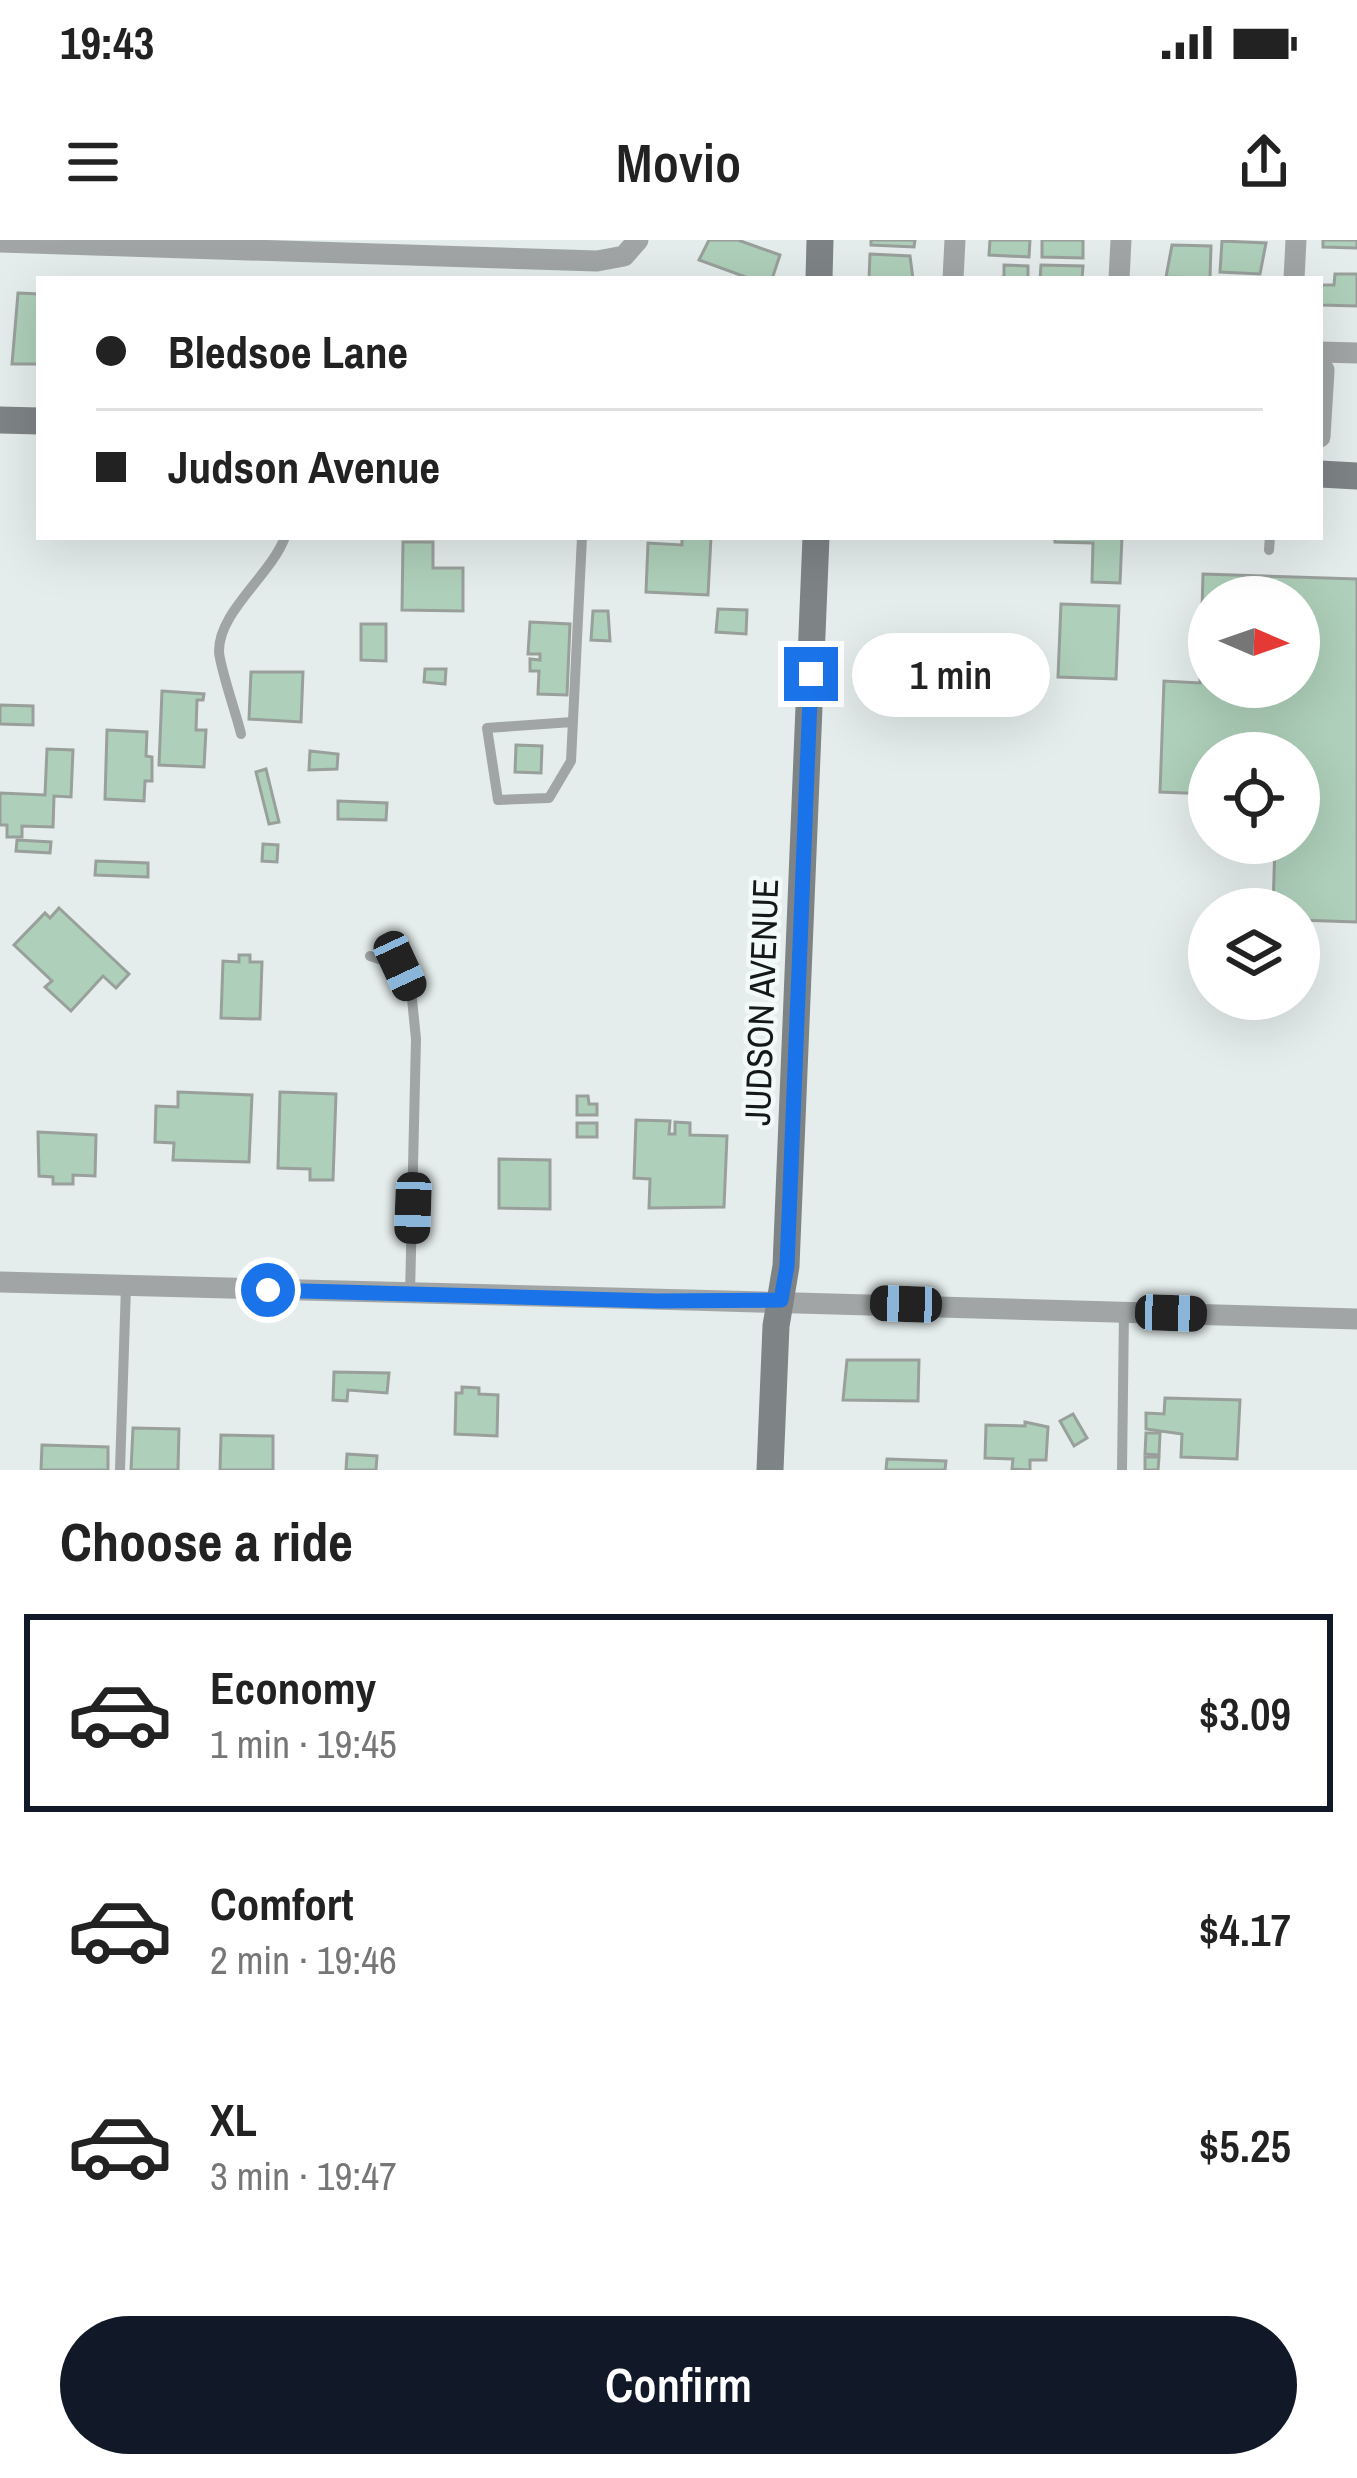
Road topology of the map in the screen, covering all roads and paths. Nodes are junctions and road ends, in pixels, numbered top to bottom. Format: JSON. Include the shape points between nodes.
{"nodes":[{"id":1,"x":638,"y":240,"type":"edge"},
{"id":2,"x":820,"y":240,"type":"edge"},
{"id":3,"x":955,"y":240,"type":"edge"},
{"id":4,"x":1121,"y":240,"type":"edge"},
{"id":5,"x":1296,"y":240,"type":"edge"},
{"id":6,"x":0,"y":242,"type":"edge"},
{"id":7,"x":819,"y":276,"type":"edge"},
{"id":8,"x":953,"y":276,"type":"edge"},
{"id":9,"x":1119,"y":276,"type":"edge"},
{"id":10,"x":1294,"y":276,"type":"edge"},
{"id":11,"x":1323,"y":352,"type":"edge"},
{"id":12,"x":1357,"y":353,"type":"edge"},
{"id":13,"x":0,"y":420,"type":"edge"},
{"id":14,"x":36,"y":421,"type":"edge"},
{"id":15,"x":1323,"y":474,"type":"edge"},
{"id":16,"x":1357,"y":476,"type":"edge"},
{"id":17,"x":284,"y":540,"type":"edge"},
{"id":18,"x":582,"y":540,"type":"edge"},
{"id":19,"x":816,"y":540,"type":"edge"},
{"id":20,"x":572,"y":722,"type":"junction"},
{"id":21,"x":241,"y":734,"type":"dead end"},
{"id":22,"x":370,"y":956,"type":"dead end"},
{"id":23,"x":0,"y":1282,"type":"edge"},
{"id":24,"x":126,"y":1286,"type":"junction"},
{"id":25,"x":410,"y":1294,"type":"junction"},
{"id":26,"x":781,"y":1300,"type":"junction"},
{"id":27,"x":1124,"y":1311,"type":"junction"},
{"id":28,"x":1357,"y":1319,"type":"edge"},
{"id":29,"x":120,"y":1470,"type":"edge"},
{"id":30,"x":770,"y":1470,"type":"edge"},
{"id":31,"x":1122,"y":1470,"type":"edge"}],
"edges":[{"from":1,"to":6,"type":"street","via":[[624,256],[597,262]]},
{"from":2,"to":7,"type":"street"},
{"from":3,"to":8,"type":"street"},
{"from":4,"to":9,"type":"street"},
{"from":5,"to":10,"type":"street"},
{"from":11,"to":12,"type":"street"},
{"from":13,"to":14,"type":"street"},
{"from":15,"to":16,"type":"street"},
{"from":17,"to":21,"type":"lane","via":[[223,631],[218,653]]},
{"from":18,"to":20,"type":"lane"},
{"from":19,"to":26,"type":"street","name":"JUDSON AVENUE"},
{"from":20,"to":20,"type":"lane","via":[[571,761],[549,797],[498,800],[488,728]]},
{"from":22,"to":25,"type":"lane","via":[[400,966],[411,989]]},
{"from":23,"to":24,"type":"street"},
{"from":24,"to":25,"type":"street"},
{"from":24,"to":29,"type":"lane"},
{"from":25,"to":26,"type":"street"},
{"from":26,"to":27,"type":"street"},
{"from":26,"to":30,"type":"street","name":"JUDSON AVENUE"},
{"from":27,"to":28,"type":"street"},
{"from":27,"to":31,"type":"lane"}]}
